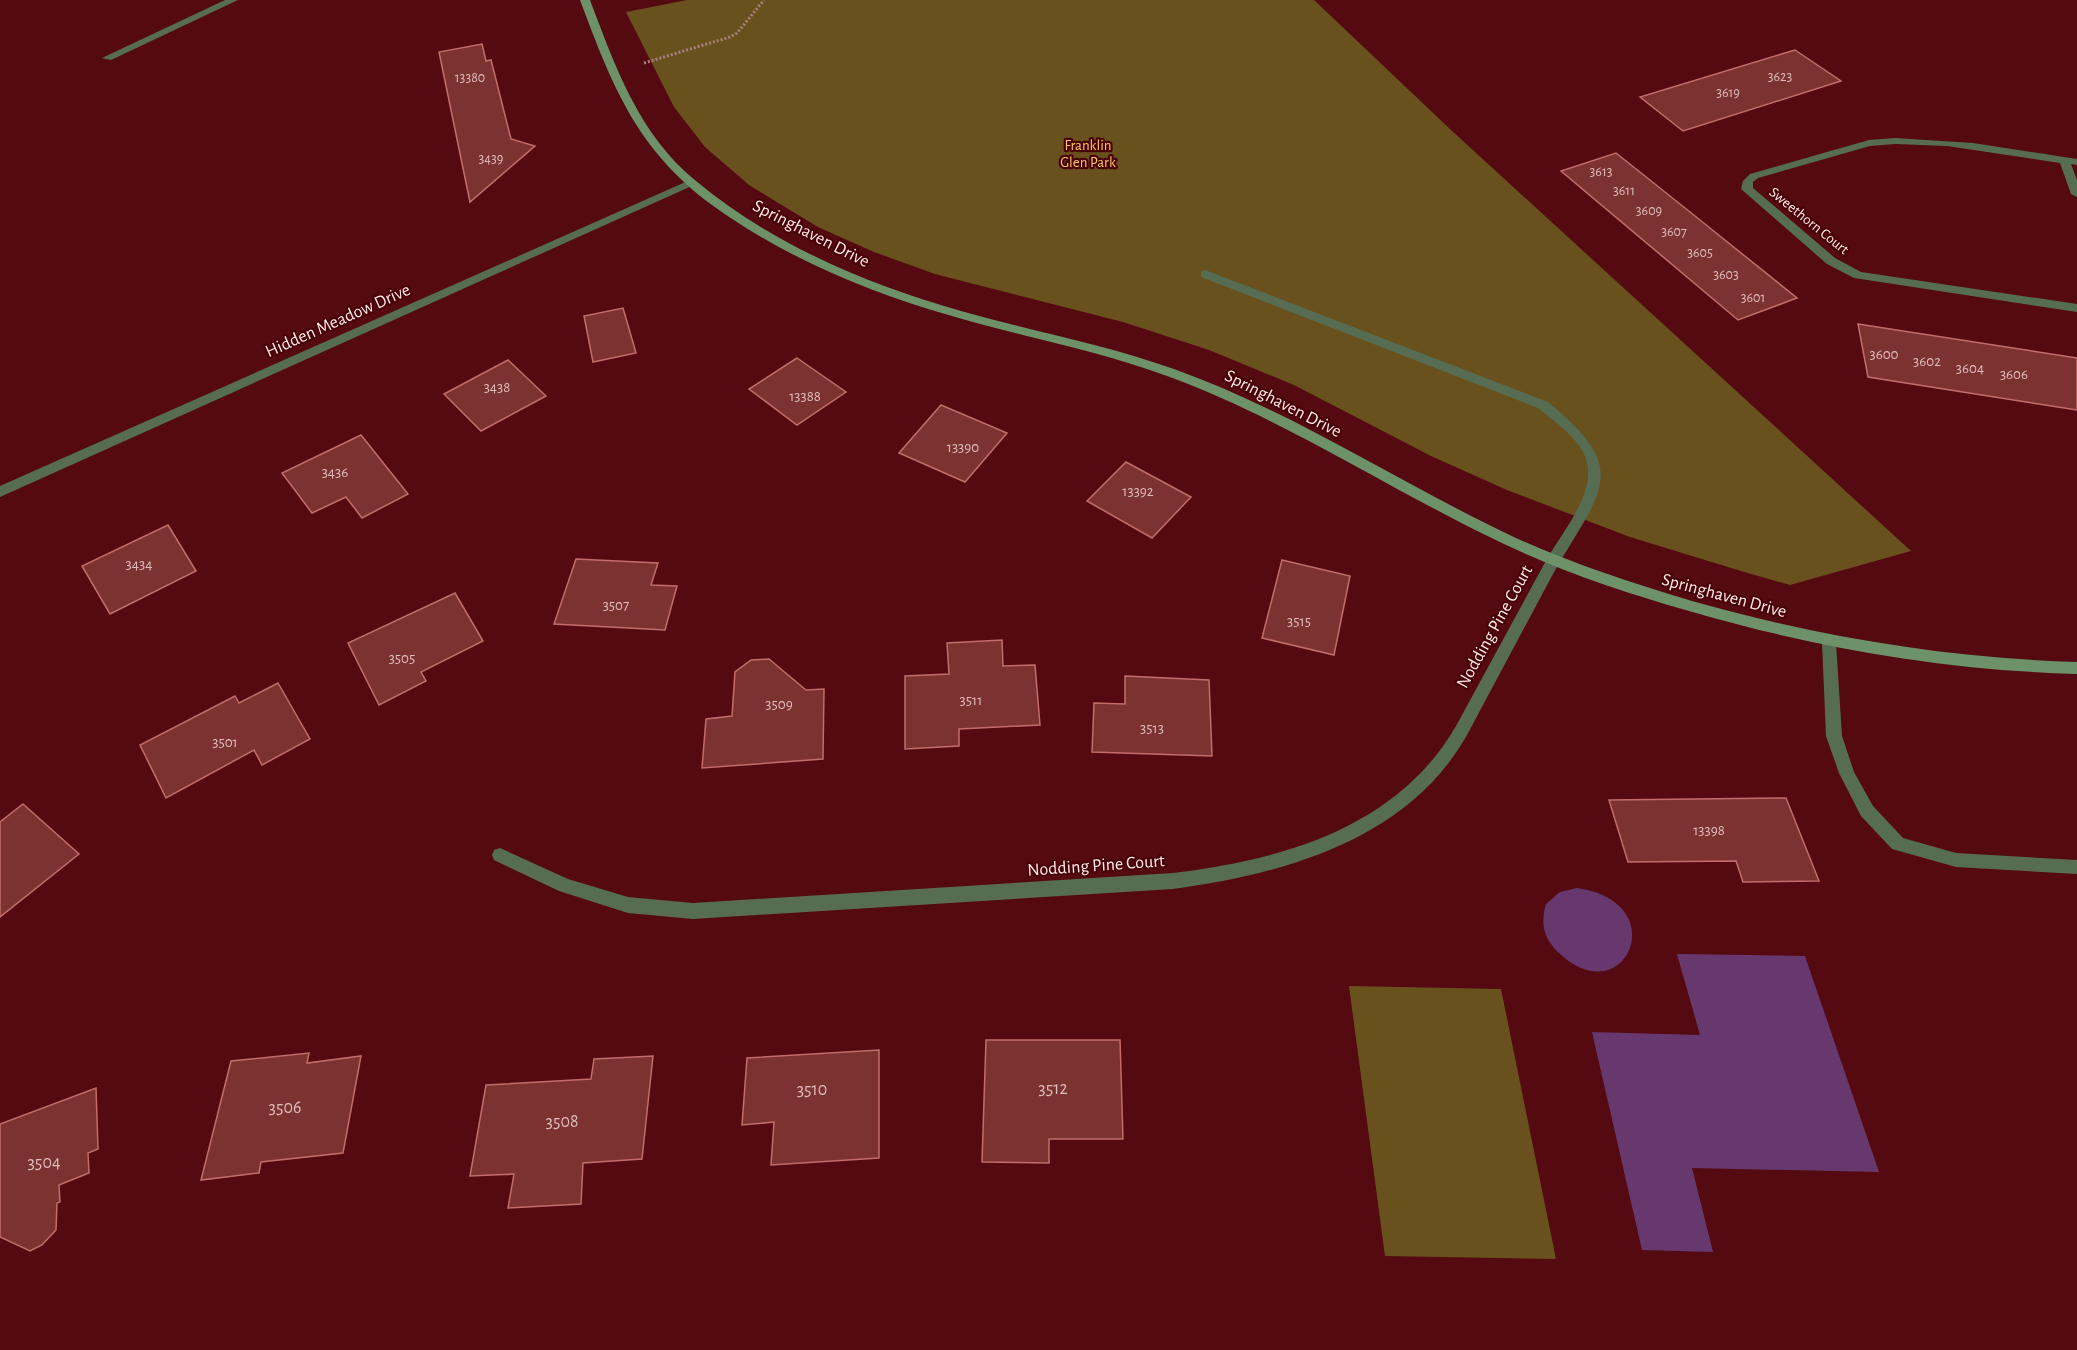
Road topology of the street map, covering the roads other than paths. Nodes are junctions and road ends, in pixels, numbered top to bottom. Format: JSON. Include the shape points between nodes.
{"nodes":[{"id":1,"x":233,"y":0,"type":"edge"},
{"id":2,"x":585,"y":0,"type":"edge"},
{"id":3,"x":107,"y":58,"type":"dead end"},
{"id":4,"x":2064,"y":160,"type":"junction"},
{"id":5,"x":2077,"y":162,"type":"edge"},
{"id":6,"x":690,"y":183,"type":"junction"},
{"id":7,"x":2077,"y":194,"type":"edge"},
{"id":8,"x":1205,"y":274,"type":"dead end"},
{"id":9,"x":2077,"y":308,"type":"edge"},
{"id":10,"x":0,"y":492,"type":"edge"},
{"id":11,"x":1553,"y":561,"type":"junction"},
{"id":12,"x":1829,"y":643,"type":"junction"},
{"id":13,"x":2077,"y":668,"type":"edge"},
{"id":14,"x":500,"y":855,"type":"dead end"},
{"id":15,"x":2077,"y":867,"type":"edge"}],
"edges":[{"from":1,"to":3,"type":"street"},
{"from":2,"to":6,"type":"street","name":"Springhaven Drive","via":[[612,71],[643,132]]},
{"from":4,"to":5,"type":"street","name":"Sweethorn Court"},
{"from":4,"to":7,"type":"street"},
{"from":4,"to":9,"type":"street","name":"Sweethorn Court","via":[[1946,144],[1886,141],[1754,176],[1747,189],[1831,261],[1858,275]]},
{"from":6,"to":10,"type":"street","name":"Hidden Meadow Drive"},
{"from":6,"to":11,"type":"street","name":"Springhaven Drive","via":[[777,241],[832,268],[925,304],[1108,351],[1234,397]]},
{"from":8,"to":11,"type":"street","name":"Nodding Pine Court","via":[[1543,405],[1565,421],[1594,458],[1597,475],[1591,496]]},
{"from":11,"to":12,"type":"street","name":"Springhaven Drive","via":[[1715,614]]},
{"from":11,"to":14,"type":"street","name":"Nodding Pine Court","via":[[1443,759],[1384,813],[1340,840],[1288,860],[1231,875],[1173,881],[693,911],[628,905],[565,886]]},
{"from":12,"to":13,"type":"street","name":"Springhaven Drive","via":[[1934,659]]},
{"from":12,"to":15,"type":"street","via":[[1834,736],[1846,773],[1867,811],[1898,844],[1956,860]]}]}
